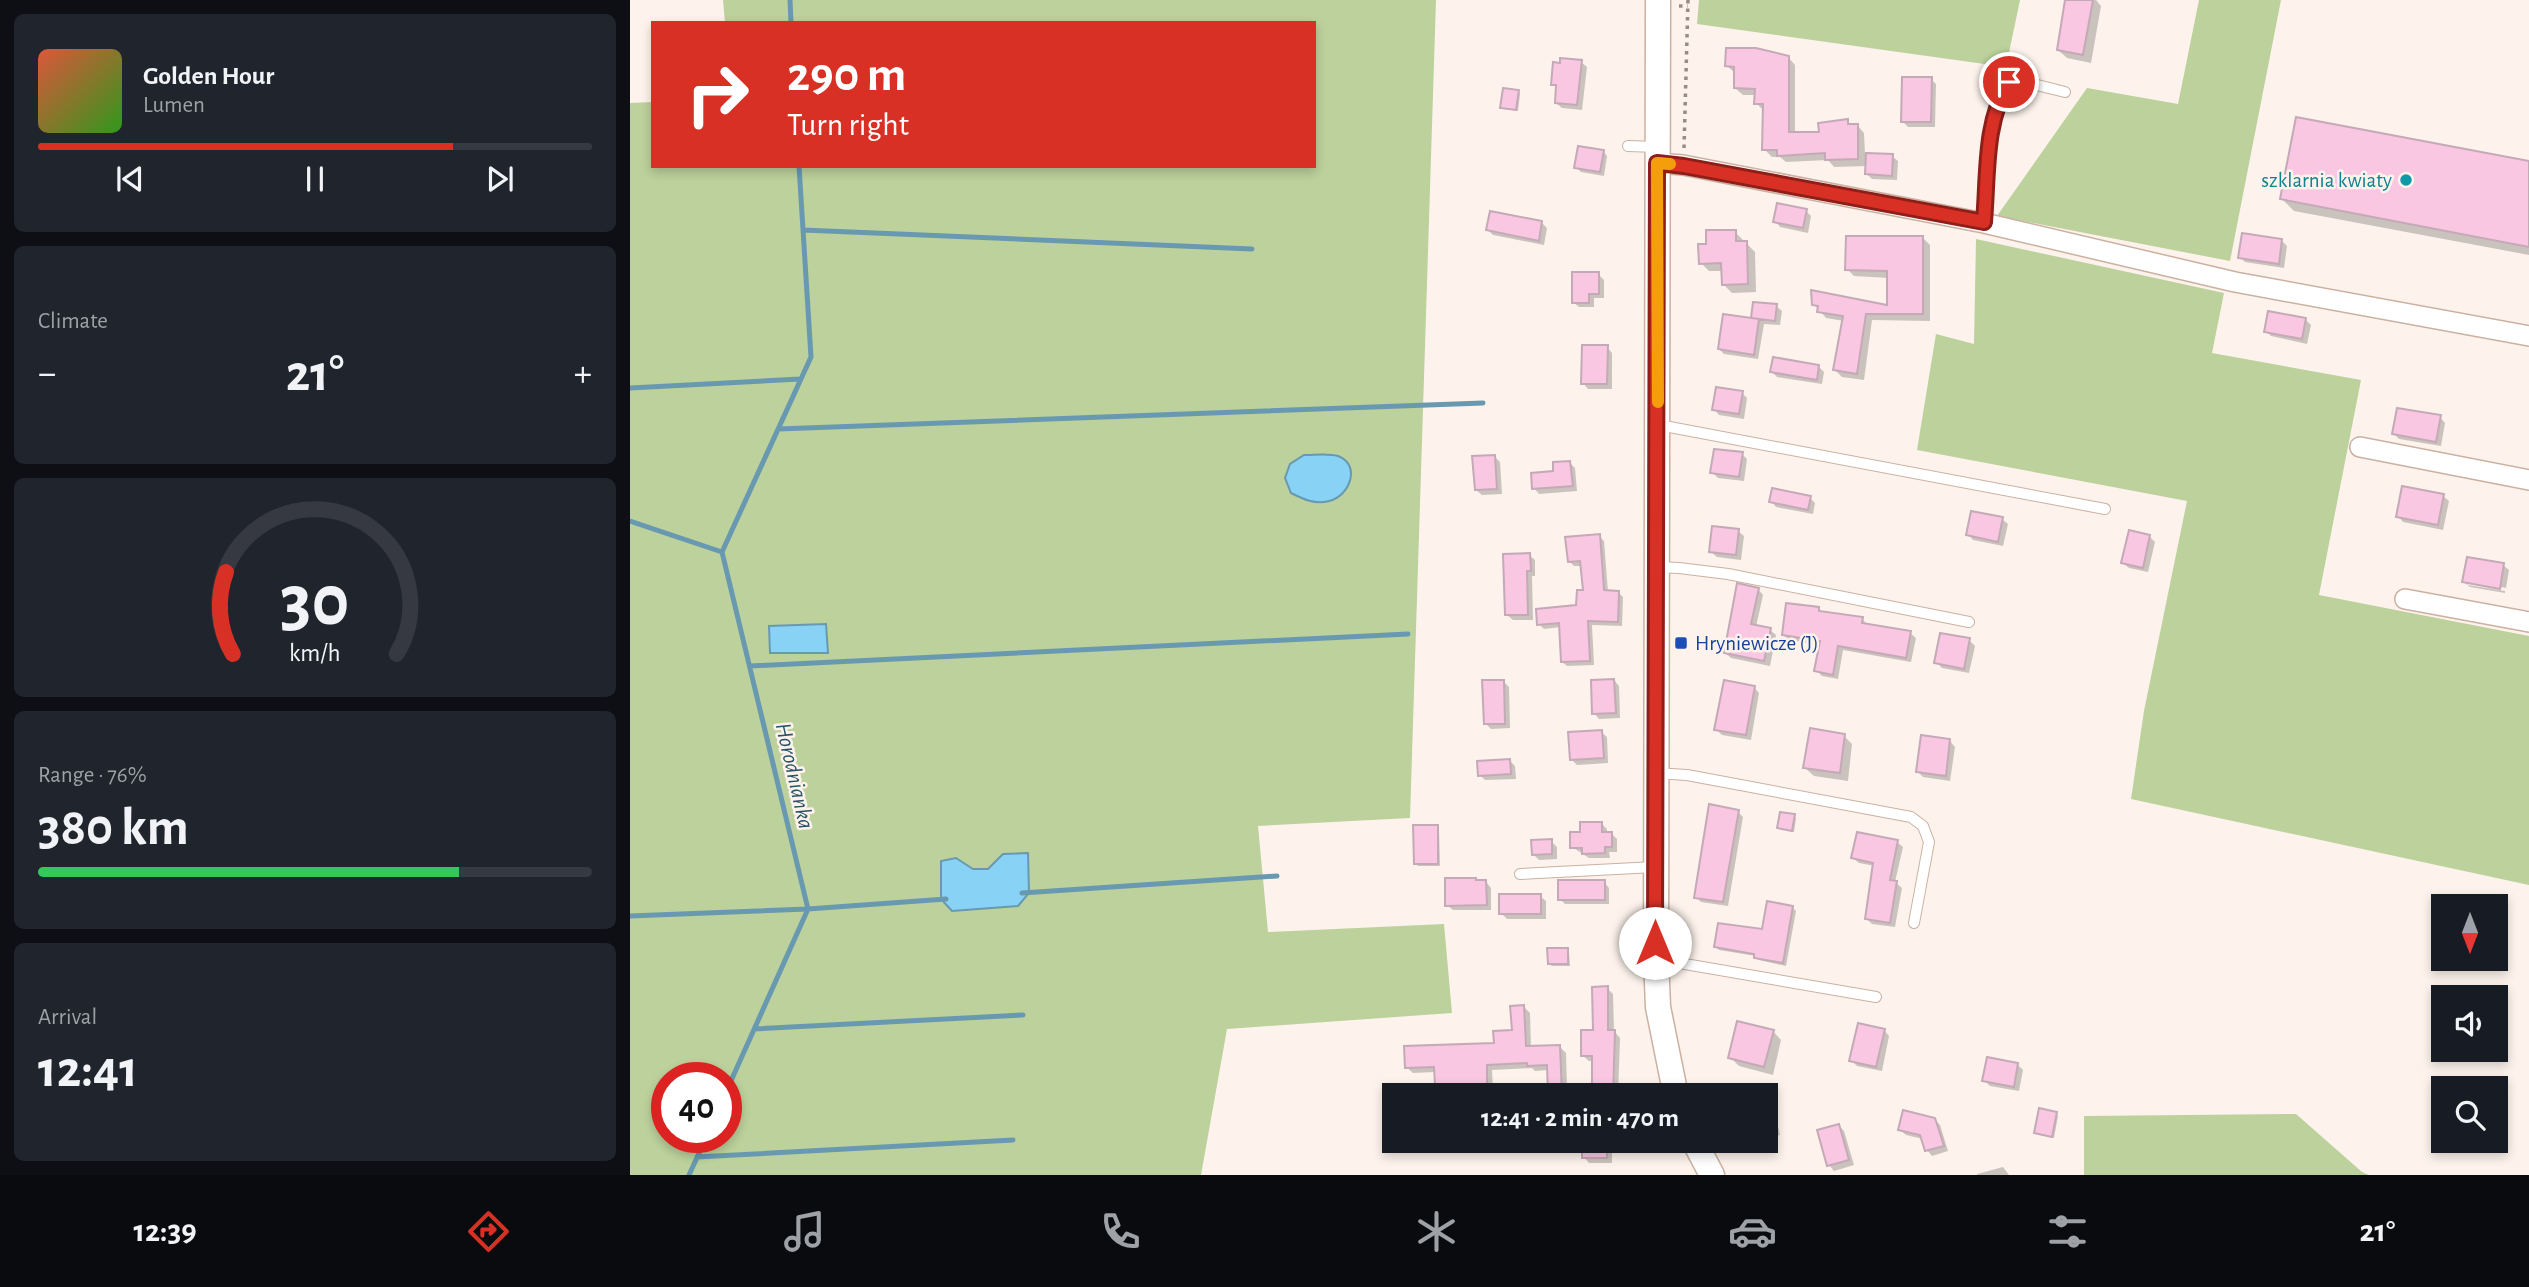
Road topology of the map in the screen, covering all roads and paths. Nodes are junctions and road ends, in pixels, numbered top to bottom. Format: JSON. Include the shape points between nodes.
{"nodes":[{"id":1,"x":1658,"y":0,"type":"edge"},
{"id":2,"x":1688,"y":0,"type":"edge"},
{"id":3,"x":1688,"y":6,"type":"dead end"},
{"id":4,"x":2065,"y":92,"type":"dead end"},
{"id":5,"x":1628,"y":146,"type":"dead end"},
{"id":6,"x":1657,"y":155,"type":"junction"},
{"id":7,"x":1984,"y":222,"type":"junction"},
{"id":8,"x":2529,"y":336,"type":"edge"},
{"id":9,"x":1657,"y":425,"type":"junction"},
{"id":10,"x":2360,"y":447,"type":"dead end"},
{"id":11,"x":2529,"y":480,"type":"edge"},
{"id":12,"x":2105,"y":509,"type":"dead end"},
{"id":13,"x":1656,"y":567,"type":"junction"},
{"id":14,"x":2405,"y":599,"type":"dead end"},
{"id":15,"x":1969,"y":622,"type":"dead end"},
{"id":16,"x":2529,"y":622,"type":"edge"},
{"id":17,"x":1655,"y":773,"type":"junction"},
{"id":18,"x":1655,"y":866,"type":"junction"},
{"id":19,"x":1520,"y":874,"type":"dead end"},
{"id":20,"x":1914,"y":923,"type":"dead end"},
{"id":21,"x":1656,"y":959,"type":"junction"},
{"id":22,"x":1877,"y":997,"type":"dead end"},
{"id":23,"x":1673,"y":1083,"type":"edge"},
{"id":24,"x":1700,"y":1153,"type":"edge"},
{"id":25,"x":1712,"y":1175,"type":"edge"}],
"edges":[{"from":1,"to":6,"type":"street"},
{"from":2,"to":3,"type":"path"},
{"from":4,"to":7,"type":"lane","via":[[2009,82],[2000,96],[1992,121]]},
{"from":5,"to":6,"type":"lane"},
{"from":6,"to":7,"type":"street","via":[[1697,168]]},
{"from":6,"to":9,"type":"street"},
{"from":7,"to":8,"type":"street","via":[[2235,282]]},
{"from":9,"to":12,"type":"lane"},
{"from":9,"to":13,"type":"street"},
{"from":10,"to":11,"type":"street"},
{"from":13,"to":15,"type":"lane","via":[[1728,574]]},
{"from":13,"to":17,"type":"street"},
{"from":14,"to":16,"type":"street"},
{"from":17,"to":18,"type":"street"},
{"from":17,"to":20,"type":"lane","via":[[1911,817],[1923,826],[1929,842]]},
{"from":18,"to":19,"type":"lane"},
{"from":18,"to":21,"type":"street"},
{"from":21,"to":22,"type":"lane"},
{"from":21,"to":23,"type":"street","via":[[1658,1007]]},
{"from":24,"to":25,"type":"street"}]}
